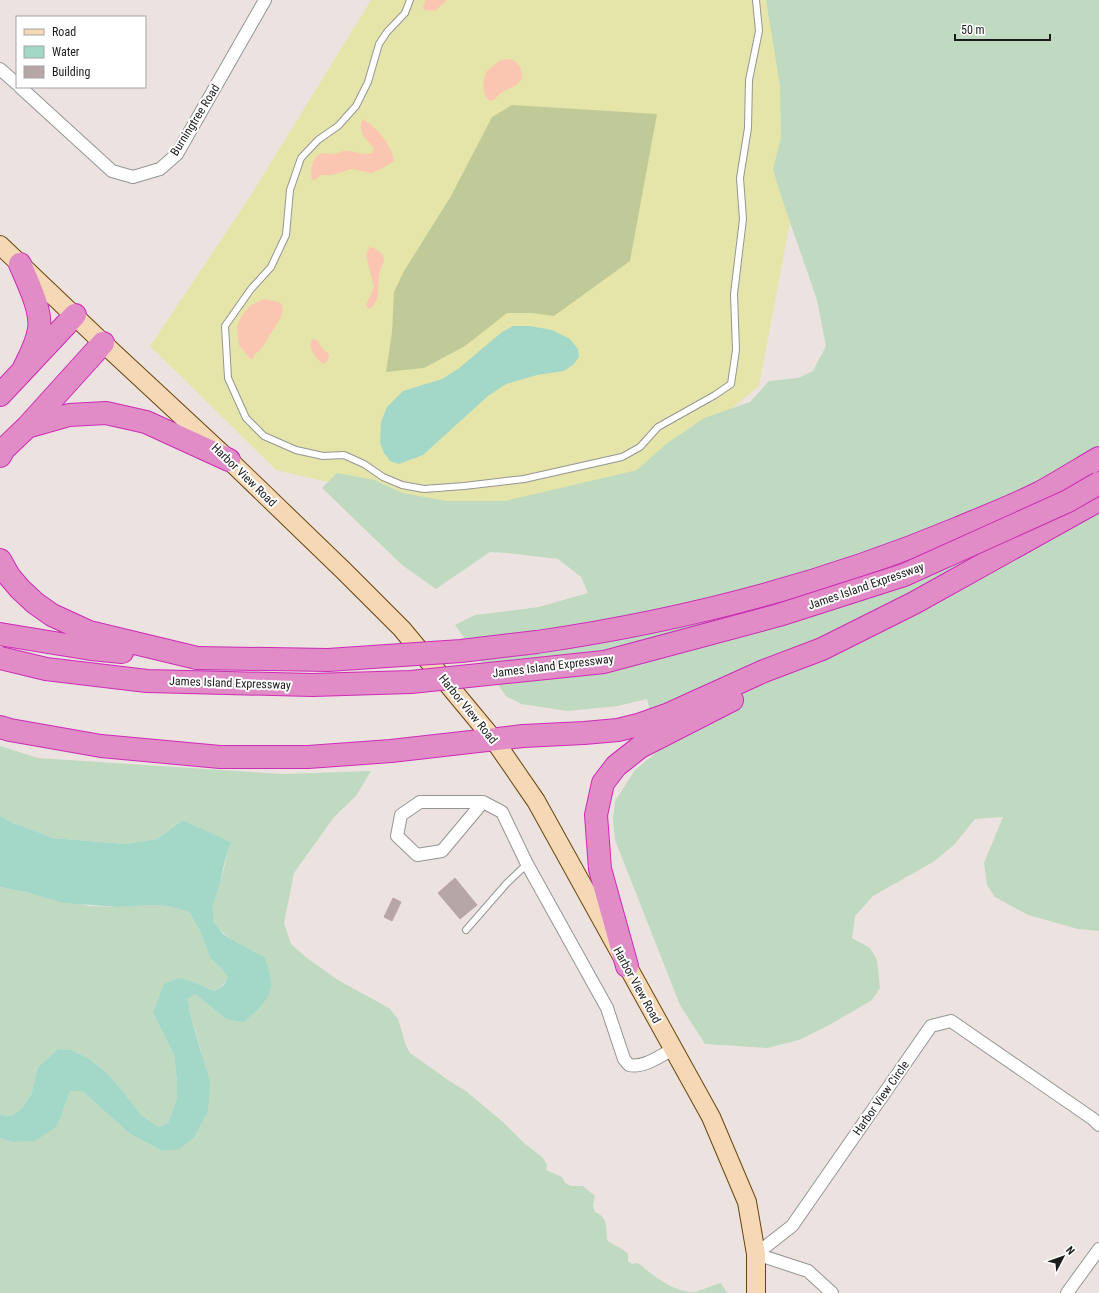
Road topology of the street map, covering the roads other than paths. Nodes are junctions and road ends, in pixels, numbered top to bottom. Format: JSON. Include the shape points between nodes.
{"nodes":[{"id":1,"x":265,"y":0,"type":"edge"},
{"id":2,"x":410,"y":0,"type":"edge"},
{"id":3,"x":756,"y":0,"type":"edge"},
{"id":4,"x":0,"y":69,"type":"edge"},
{"id":5,"x":16,"y":83,"type":"edge"},
{"id":6,"x":21,"y":88,"type":"edge"},
{"id":7,"x":0,"y":245,"type":"edge"},
{"id":8,"x":20,"y":264,"type":"junction"},
{"id":9,"x":75,"y":316,"type":"junction"},
{"id":10,"x":103,"y":343,"type":"junction"},
{"id":11,"x":23,"y":370,"type":"junction"},
{"id":12,"x":0,"y":395,"type":"edge"},
{"id":13,"x":27,"y":427,"type":"junction"},
{"id":14,"x":0,"y":456,"type":"edge"},
{"id":15,"x":1099,"y":458,"type":"edge"},
{"id":16,"x":229,"y":460,"type":"junction"},
{"id":17,"x":1099,"y":483,"type":"edge"},
{"id":18,"x":1099,"y":500,"type":"edge"},
{"id":19,"x":5,"y":568,"type":"edge"},
{"id":20,"x":0,"y":634,"type":"edge"},
{"id":21,"x":822,"y":649,"type":"junction"},
{"id":22,"x":0,"y":658,"type":"edge"},
{"id":23,"x":197,"y":658,"type":"junction"},
{"id":24,"x":0,"y":727,"type":"edge"},
{"id":25,"x":494,"y":740,"type":"junction"},
{"id":26,"x":483,"y":802,"type":"junction"},
{"id":27,"x":527,"y":864,"type":"junction"},
{"id":28,"x":466,"y":930,"type":"dead end"},
{"id":29,"x":627,"y":966,"type":"junction"},
{"id":30,"x":673,"y":1049,"type":"junction"},
{"id":31,"x":1099,"y":1125,"type":"edge"},
{"id":32,"x":1099,"y":1249,"type":"edge"},
{"id":33,"x":756,"y":1254,"type":"junction"},
{"id":34,"x":756,"y":1293,"type":"edge"},
{"id":35,"x":832,"y":1293,"type":"edge"},
{"id":36,"x":1067,"y":1293,"type":"edge"}],
"edges":[{"from":1,"to":6,"type":"street","name":"Burningtree Road","via":[[177,154],[160,169],[133,177],[112,171]]},
{"from":2,"to":3,"type":"lane","via":[[405,13],[379,44],[368,82],[356,106],[338,126],[318,140],[301,158],[290,190],[286,235],[271,267],[251,289],[225,326],[228,378],[246,418],[264,436],[296,450],[323,456],[344,454],[383,478],[424,489],[524,479],[622,457],[640,447],[658,427],[731,384],[736,350],[734,294],[743,219],[740,178],[748,128],[749,80],[759,31]]},
{"from":4,"to":5,"type":"street"},
{"from":7,"to":8,"type":"main road","name":"Harbor View Road"},
{"from":8,"to":9,"type":"main road","name":"Harbor View Road"},
{"from":8,"to":11,"type":"highway","via":[[36,301],[39,328],[35,345]]},
{"from":9,"to":10,"type":"main road","name":"Harbor View Road"},
{"from":9,"to":11,"type":"highway"},
{"from":10,"to":13,"type":"highway"},
{"from":10,"to":16,"type":"main road","name":"Harbor View Road"},
{"from":11,"to":12,"type":"highway"},
{"from":13,"to":14,"type":"highway"},
{"from":13,"to":16,"type":"highway","via":[[69,416],[106,413],[146,422]]},
{"from":15,"to":23,"type":"highway","name":"James Island Expressway","bridge":true,"via":[[1041,492],[884,557],[830,576],[660,621],[591,634],[461,651],[328,660]]},
{"from":16,"to":25,"type":"main road","name":"Harbor View Road","via":[[402,629]]},
{"from":17,"to":22,"type":"highway","name":"James Island Expressway","bridge":true,"via":[[1068,501],[904,575],[778,615],[604,662],[411,682],[312,685],[147,681],[46,670]]},
{"from":18,"to":21,"type":"highway","via":[[914,604]]},
{"from":19,"to":23,"type":"highway","via":[[25,594],[52,615],[89,632]]},
{"from":20,"to":23,"type":"highway","name":"James Island Expressway","via":[[92,649]]},
{"from":21,"to":25,"type":"highway","via":[[638,725],[591,733]]},
{"from":21,"to":29,"type":"highway","via":[[723,705],[640,747],[616,766],[604,783],[596,815],[600,870]]},
{"from":24,"to":25,"type":"highway","via":[[101,746],[220,757],[308,757]]},
{"from":25,"to":29,"type":"main road","name":"Harbor View Road","via":[[536,801]]},
{"from":26,"to":26,"type":"street","via":[[442,851],[417,854],[397,836],[401,815],[420,802]]},
{"from":26,"to":27,"type":"street","via":[[502,812]]},
{"from":27,"to":28,"type":"lane"},
{"from":27,"to":30,"type":"street","via":[[607,1008],[624,1059],[629,1065],[636,1066]]},
{"from":29,"to":30,"type":"main road","name":"Harbor View Road"},
{"from":30,"to":33,"type":"main road","name":"Harbor View Road","via":[[711,1117],[747,1202]]},
{"from":31,"to":33,"type":"street","name":"Harbor View Circle","via":[[951,1022],[931,1026],[792,1226]]},
{"from":32,"to":36,"type":"street"},
{"from":33,"to":34,"type":"main road","name":"Harbor View Road"},
{"from":33,"to":35,"type":"street","via":[[808,1271]]}]}
